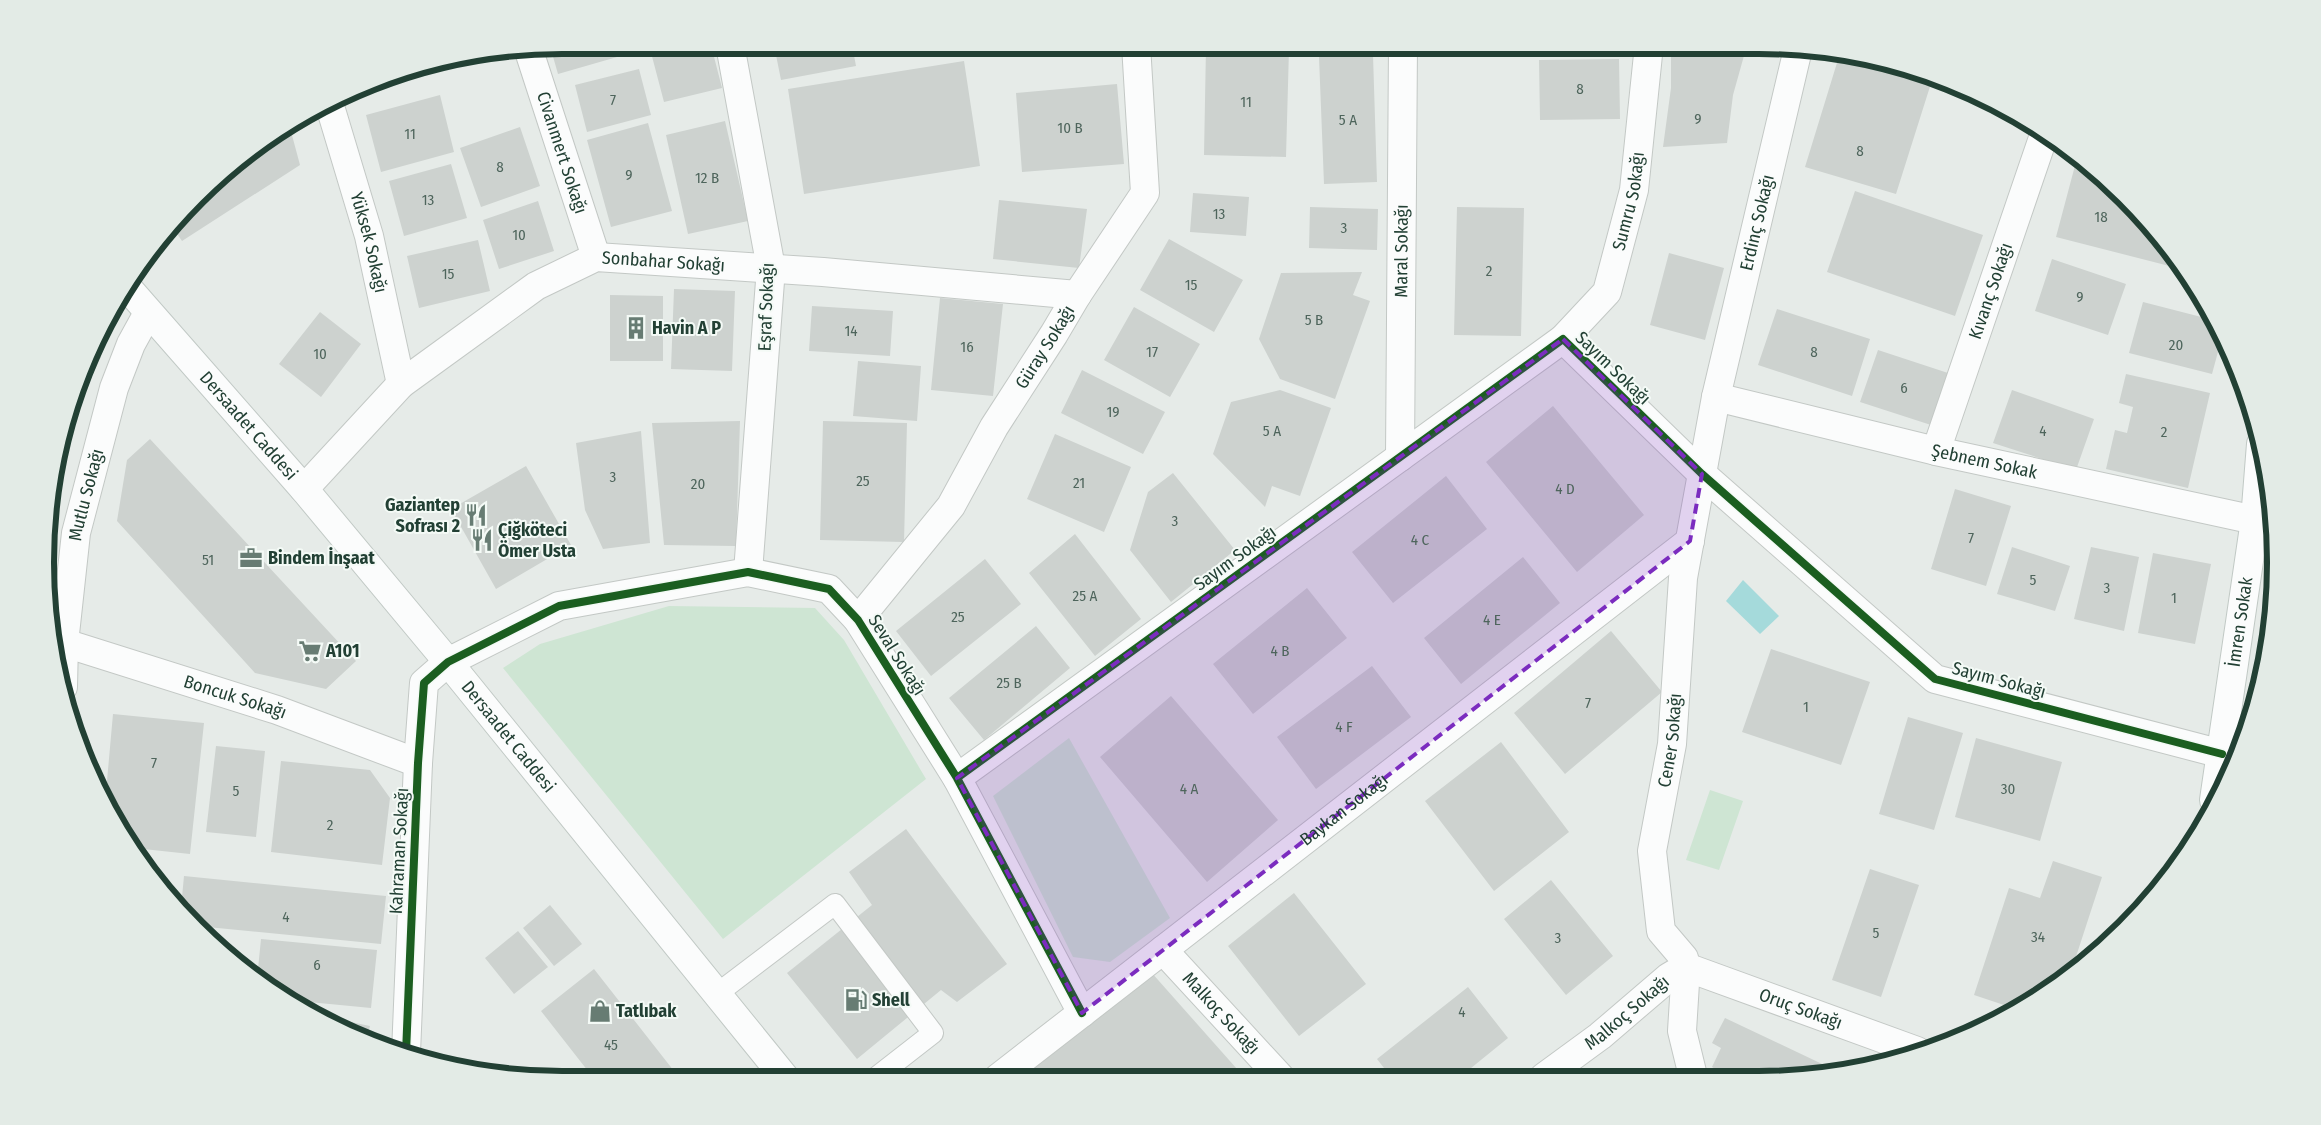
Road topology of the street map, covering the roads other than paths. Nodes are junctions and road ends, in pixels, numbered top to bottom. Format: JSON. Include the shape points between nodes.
{"nodes":[{"id":1,"x":732,"y":54,"type":"edge"},
{"id":2,"x":1137,"y":54,"type":"edge"},
{"id":3,"x":1403,"y":54,"type":"edge"},
{"id":4,"x":1648,"y":54,"type":"edge"},
{"id":5,"x":530,"y":55,"type":"edge"},
{"id":6,"x":1796,"y":55,"type":"edge"},
{"id":7,"x":330,"y":110,"type":"edge"},
{"id":8,"x":2042,"y":140,"type":"edge"},
{"id":9,"x":596,"y":257,"type":"junction"},
{"id":10,"x":771,"y":268,"type":"junction"},
{"id":11,"x":131,"y":293,"type":"edge"},
{"id":12,"x":1077,"y":295,"type":"junction"},
{"id":13,"x":148,"y":313,"type":"junction"},
{"id":14,"x":1563,"y":339,"type":"junction"},
{"id":15,"x":401,"y":384,"type":"junction"},
{"id":16,"x":1716,"y":397,"type":"junction"},
{"id":17,"x":1936,"y":452,"type":"junction"},
{"id":18,"x":1400,"y":457,"type":"junction"},
{"id":19,"x":2258,"y":471,"type":"edge"},
{"id":20,"x":1702,"y":474,"type":"junction"},
{"id":21,"x":304,"y":489,"type":"junction"},
{"id":22,"x":2254,"y":520,"type":"junction"},
{"id":23,"x":1690,"y":541,"type":"junction"},
{"id":24,"x":748,"y":572,"type":"junction"},
{"id":25,"x":858,"y":620,"type":"junction"},
{"id":26,"x":59,"y":635,"type":"edge"},
{"id":27,"x":60,"y":642,"type":"edge"},
{"id":28,"x":448,"y":662,"type":"junction"},
{"id":29,"x":2222,"y":754,"type":"junction"},
{"id":30,"x":418,"y":763,"type":"junction"},
{"id":31,"x":956,"y":778,"type":"junction"},
{"id":32,"x":2217,"y":784,"type":"edge"},
{"id":33,"x":1163,"y":950,"type":"junction"},
{"id":34,"x":1686,"y":967,"type":"junction"},
{"id":35,"x":718,"y":993,"type":"junction"},
{"id":36,"x":1082,"y":1013,"type":"junction"},
{"id":37,"x":406,"y":1042,"type":"edge"},
{"id":38,"x":1908,"y":1048,"type":"edge"},
{"id":39,"x":780,"y":1071,"type":"edge"},
{"id":40,"x":884,"y":1071,"type":"edge"},
{"id":41,"x":1007,"y":1071,"type":"edge"},
{"id":42,"x":1274,"y":1071,"type":"edge"},
{"id":43,"x":1551,"y":1071,"type":"edge"},
{"id":44,"x":1692,"y":1071,"type":"edge"}],
"edges":[{"from":1,"to":10,"type":"street","name":"Eşraf Sokağı"},
{"from":2,"to":12,"type":"street","name":"Güray Sokağı","via":[[1145,193]]},
{"from":3,"to":18,"type":"street","name":"Maral Sokağı"},
{"from":4,"to":14,"type":"street","name":"Sumru Sokağı","via":[[1634,190],[1607,292]]},
{"from":5,"to":9,"type":"street","name":"Civanmert Sokağı"},
{"from":6,"to":16,"type":"street","name":"Erdinç Sokağı"},
{"from":7,"to":15,"type":"street","name":"Yüksek Sokağı","via":[[369,236]]},
{"from":8,"to":17,"type":"street","name":"Kıvanç Sokağı"},
{"from":9,"to":10,"type":"street","name":"Sonbahar Sokağı"},
{"from":9,"to":15,"type":"street","name":"Sonbahar Sokağı","via":[[536,286]]},
{"from":10,"to":12,"type":"street","name":"Sonbahar Sokağı"},
{"from":10,"to":24,"type":"street","name":"Eşraf Sokağı"},
{"from":11,"to":13,"type":"street","name":"Dersaadet Caddesi"},
{"from":12,"to":25,"type":"street","name":"Güray Sokağı","via":[[994,427],[951,506]]},
{"from":13,"to":21,"type":"street","name":"Dersaadet Caddesi"},
{"from":13,"to":26,"type":"street","name":"Mutlu Sokağı","via":[[131,344],[114,388],[76,533]]},
{"from":14,"to":18,"type":"street","name":"Sayım Sokağı"},
{"from":14,"to":20,"type":"street","name":"Sayım Sokağı"},
{"from":15,"to":21,"type":"street","name":"Sonbahar Sokağı"},
{"from":16,"to":17,"type":"street","name":"Şebnem Sokak"},
{"from":16,"to":20,"type":"street","name":"Cener Sokağı"},
{"from":17,"to":22,"type":"street","name":"Şebnem Sokak"},
{"from":18,"to":31,"type":"street","name":"Sayım Sokağı"},
{"from":19,"to":22,"type":"street","name":"İmren Sokak"},
{"from":20,"to":23,"type":"street","name":"Cener Sokağı"},
{"from":20,"to":29,"type":"street","name":"Sayım Sokağı","via":[[1935,679]]},
{"from":21,"to":28,"type":"street","name":"Dersaadet Caddesi"},
{"from":22,"to":29,"type":"street","name":"İmren Sokak"},
{"from":23,"to":33,"type":"street","name":"Baykan Sokağı"},
{"from":23,"to":34,"type":"street","name":"Cener Sokağı","via":[[1683,578],[1672,744],[1652,851],[1661,931],[1684,958]]},
{"from":24,"to":25,"type":"street","name":"Seval Sokağı","via":[[830,589]]},
{"from":24,"to":28,"type":"street","name":"Seval Sokağı","via":[[559,606]]},
{"from":25,"to":31,"type":"street","name":"Seval Sokağı"},
{"from":27,"to":30,"type":"street","name":"Boncuk Sokağı","via":[[277,710]]},
{"from":28,"to":30,"type":"street","name":"Kahraman Sokağı","via":[[424,683]]},
{"from":28,"to":35,"type":"street","name":"Dersaadet Caddesi"},
{"from":29,"to":32,"type":"street","name":"İmren Sokak"},
{"from":30,"to":37,"type":"street","name":"Kahraman Sokağı"},
{"from":31,"to":36,"type":"street","name":"Seval Sokağı"},
{"from":33,"to":36,"type":"street","name":"Baykan Sokağı"},
{"from":33,"to":42,"type":"street","name":"Malkoç Sokağı"},
{"from":34,"to":38,"type":"street","name":"Oruç Sokağı"},
{"from":34,"to":43,"type":"street","name":"Malkoç Sokağı"},
{"from":34,"to":44,"type":"street","via":[[1682,1031]]},
{"from":35,"to":39,"type":"street","name":"Dersaadet Caddesi"},
{"from":35,"to":40,"type":"lane","via":[[835,904],[933,1033]]},
{"from":36,"to":41,"type":"street","name":"Baykan Sokağı"}]}
